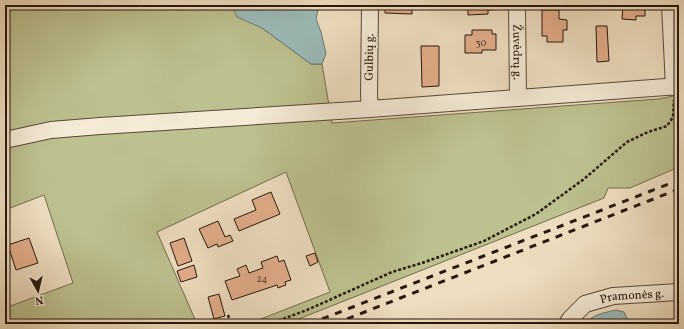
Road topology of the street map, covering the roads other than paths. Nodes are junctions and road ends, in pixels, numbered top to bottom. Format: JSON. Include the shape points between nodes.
{"nodes":[{"id":1,"x":370,"y":5,"type":"edge"},
{"id":2,"x":517,"y":5,"type":"edge"},
{"id":3,"x":670,"y":5,"type":"edge"},
{"id":4,"x":677,"y":87,"type":"edge"},
{"id":5,"x":518,"y":98,"type":"junction"},
{"id":6,"x":370,"y":109,"type":"junction"},
{"id":7,"x":5,"y":140,"type":"edge"},
{"id":8,"x":679,"y":292,"type":"edge"},
{"id":9,"x":567,"y":324,"type":"edge"}],
"edges":[{"from":1,"to":6,"type":"street","name":"Gulbių g."},
{"from":2,"to":5,"type":"street","name":"Žuvėdrų g."},
{"from":3,"to":4,"type":"street"},
{"from":4,"to":5,"type":"street"},
{"from":5,"to":6,"type":"street"},
{"from":6,"to":7,"type":"street","via":[[51,130]]},
{"from":8,"to":9,"type":"street","name":"Pramonės g.","via":[[613,296],[585,304]]}]}
